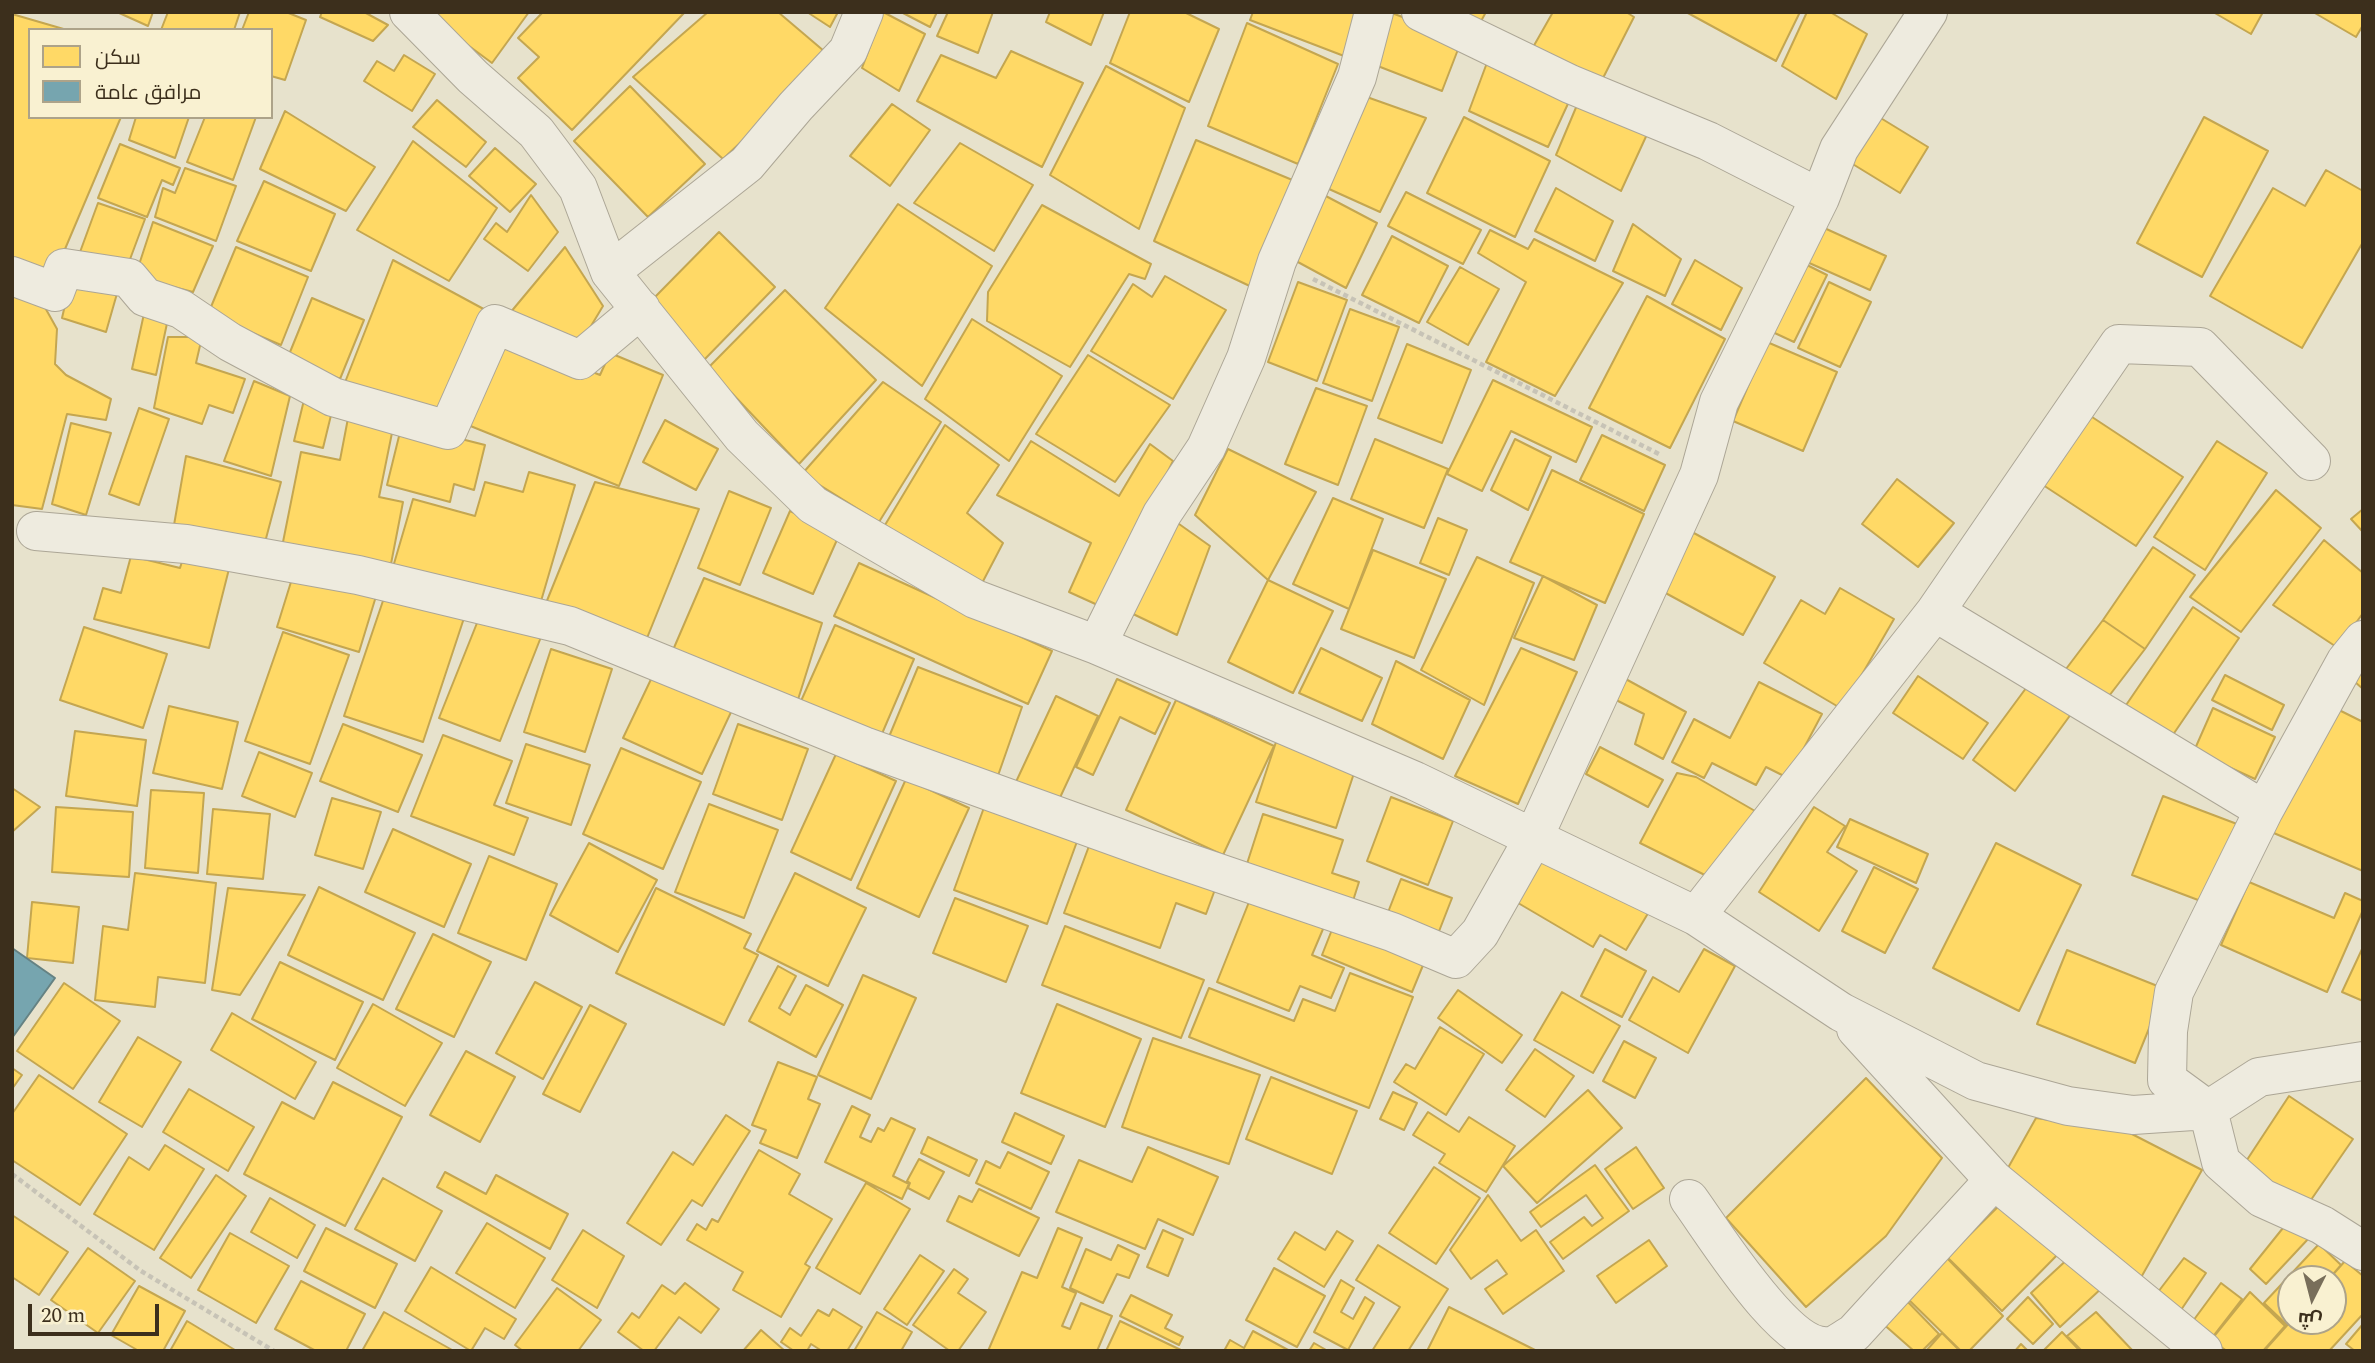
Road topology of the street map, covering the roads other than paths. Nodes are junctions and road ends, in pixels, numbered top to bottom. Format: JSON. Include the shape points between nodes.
{"nodes":[{"id":1,"x":410,"y":12,"type":"edge"},
{"id":2,"x":864,"y":12,"type":"edge"},
{"id":3,"x":1374,"y":12,"type":"edge"},
{"id":4,"x":1421,"y":12,"type":"edge"},
{"id":5,"x":1927,"y":12,"type":"edge"},
{"id":6,"x":1820,"y":198,"type":"junction"},
{"id":7,"x":610,"y":272,"type":"junction"},
{"id":8,"x":12,"y":276,"type":"edge"},
{"id":9,"x":641,"y":309,"type":"junction"},
{"id":10,"x":2311,"y":461,"type":"dead end"},
{"id":11,"x":36,"y":531,"type":"dead end"},
{"id":12,"x":1935,"y":612,"type":"junction"},
{"id":13,"x":2363,"y":640,"type":"edge"},
{"id":14,"x":1097,"y":645,"type":"junction"},
{"id":15,"x":2264,"y":810,"type":"junction"},
{"id":16,"x":1533,"y":839,"type":"junction"},
{"id":17,"x":1696,"y":916,"type":"junction"},
{"id":18,"x":1841,"y":1012,"type":"junction"},
{"id":19,"x":2363,"y":1060,"type":"edge"},
{"id":20,"x":2208,"y":1110,"type":"junction"},
{"id":21,"x":1994,"y":1180,"type":"junction"},
{"id":22,"x":1689,"y":1199,"type":"dead end"},
{"id":23,"x":2363,"y":1251,"type":"edge"},
{"id":24,"x":2203,"y":1351,"type":"edge"}],
"edges":[{"from":1,"to":7,"type":"street","via":[[473,78],[536,132],[578,188]]},
{"from":2,"to":7,"type":"street","via":[[848,51],[747,164]]},
{"from":3,"to":14,"type":"street","via":[[1357,77],[1277,261],[1246,358],[1206,448],[1162,514]]},
{"from":4,"to":6,"type":"street","via":[[1570,84],[1708,141]]},
{"from":5,"to":6,"type":"street","via":[[1839,149]]},
{"from":6,"to":16,"type":"street","via":[[1719,402],[1699,475]]},
{"from":7,"to":9,"type":"street"},
{"from":8,"to":9,"type":"street","via":[[55,292],[64,268],[129,278],[145,297],[181,309],[230,342],[333,397],[448,430],[495,324],[580,360]]},
{"from":9,"to":14,"type":"street","via":[[742,436],[813,505],[975,599]]},
{"from":10,"to":12,"type":"street","via":[[2200,347],[2119,344]]},
{"from":11,"to":16,"type":"street","via":[[186,544],[318,568],[570,625],[864,746],[1392,932],[1456,959],[1480,933]]},
{"from":12,"to":15,"type":"street"},
{"from":12,"to":17,"type":"street"},
{"from":13,"to":15,"type":"street","via":[[2346,661]]},
{"from":14,"to":16,"type":"street","via":[[1415,781]]},
{"from":15,"to":20,"type":"street","via":[[2174,992],[2168,1080]]},
{"from":16,"to":17,"type":"street"},
{"from":17,"to":18,"type":"street"},
{"from":18,"to":20,"type":"street","via":[[1976,1081],[2055,1102],[2133,1115]]},
{"from":18,"to":21,"type":"street"},
{"from":19,"to":20,"type":"street","via":[[2259,1077]]},
{"from":20,"to":23,"type":"street","via":[[2221,1162],[2262,1198],[2322,1225]]},
{"from":21,"to":22,"type":"street","via":[[1854,1334],[1831,1346],[1807,1342],[1777,1319]]},
{"from":21,"to":24,"type":"street"}]}
